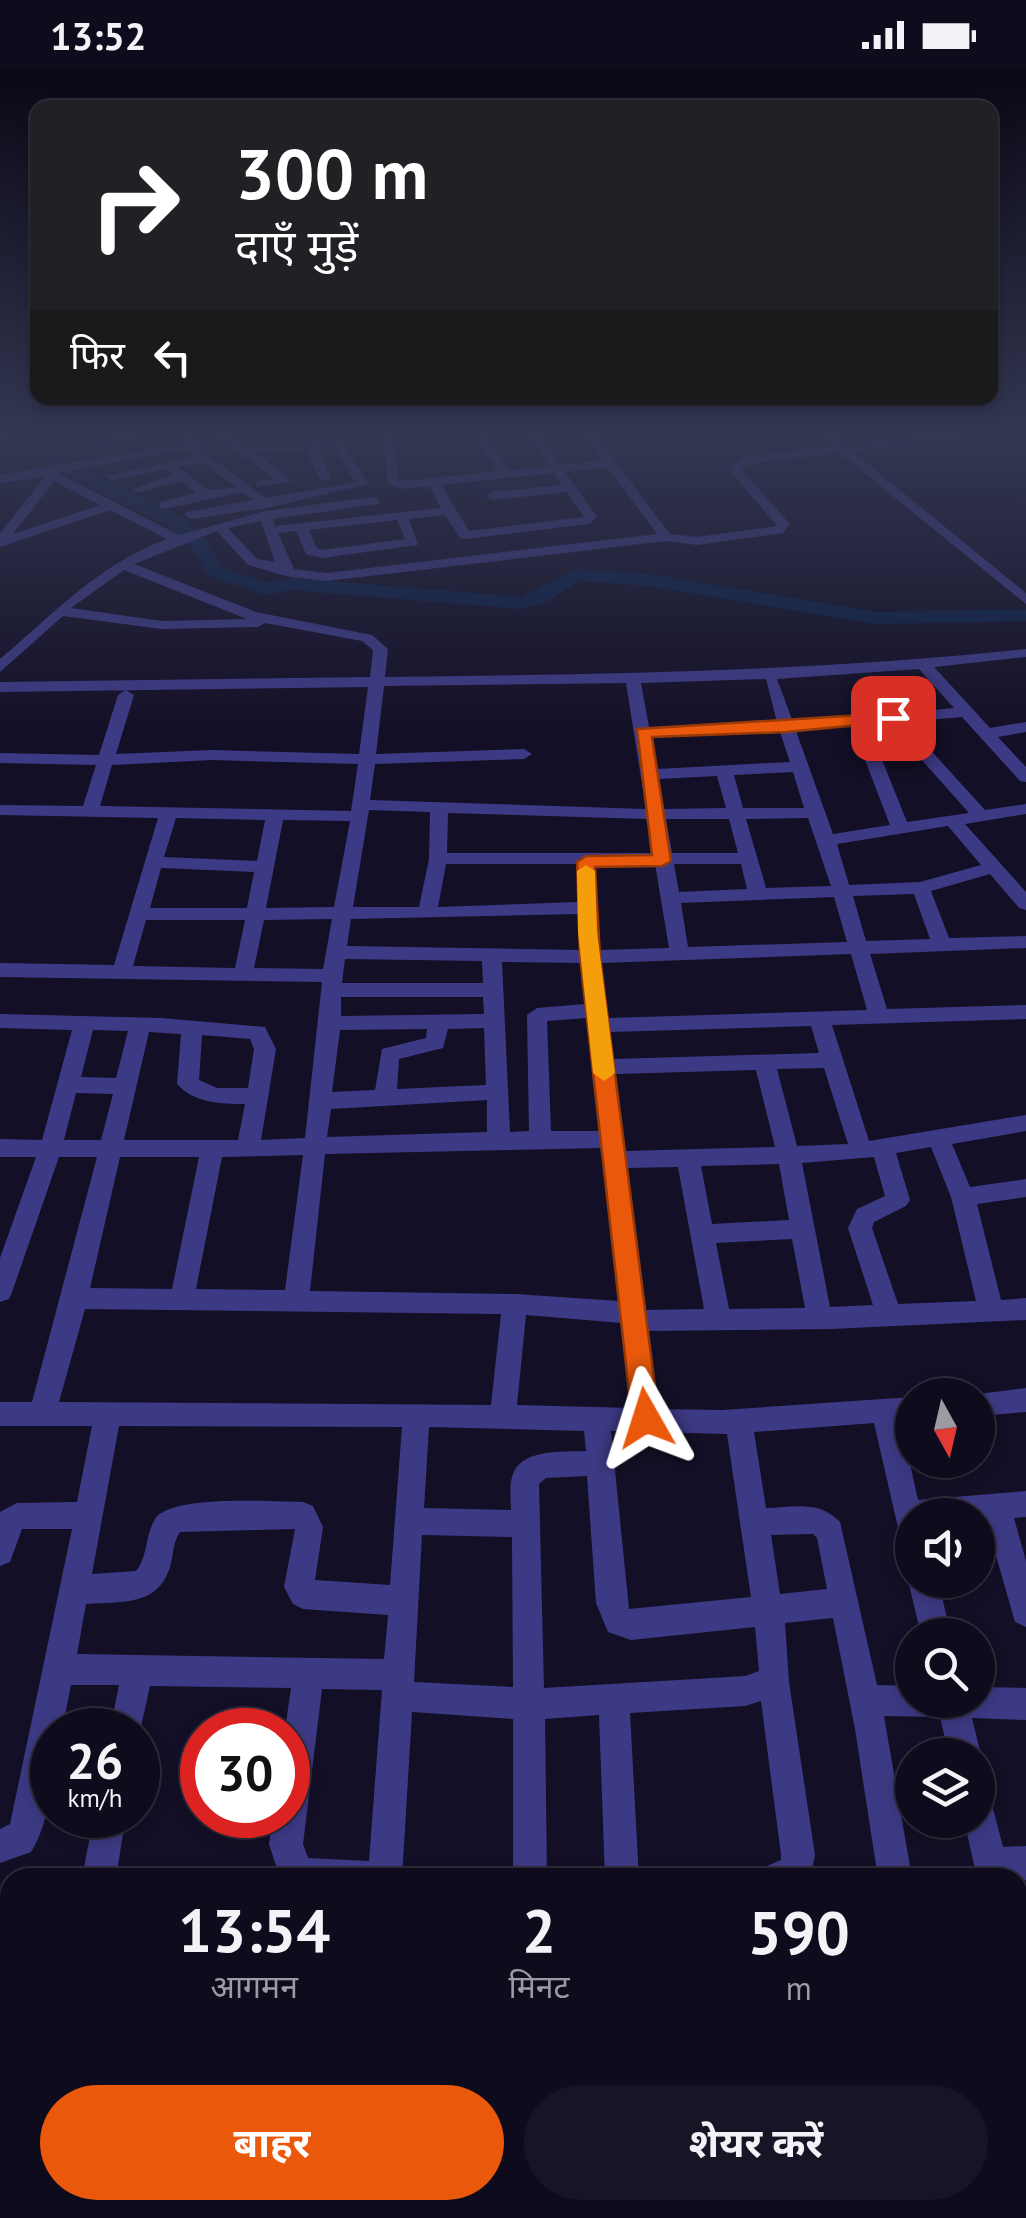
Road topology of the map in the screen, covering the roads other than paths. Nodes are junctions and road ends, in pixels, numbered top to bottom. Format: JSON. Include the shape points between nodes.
{"nodes":[{"id":1,"x":30,"y":533,"type":"edge"},
{"id":2,"x":173,"y":533,"type":"edge"},
{"id":3,"x":194,"y":533,"type":"edge"},
{"id":4,"x":222,"y":533,"type":"edge"},
{"id":5,"x":273,"y":533,"type":"edge"},
{"id":6,"x":305,"y":533,"type":"edge"},
{"id":7,"x":355,"y":533,"type":"edge"},
{"id":8,"x":409,"y":533,"type":"edge"},
{"id":9,"x":664,"y":533,"type":"edge"},
{"id":10,"x":755,"y":533,"type":"edge"},
{"id":11,"x":950,"y":533,"type":"edge"},
{"id":12,"x":666,"y":536,"type":"junction"},
{"id":13,"x":181,"y":537,"type":"junction"},
{"id":14,"x":0,"y":543,"type":"edge"},
{"id":15,"x":361,"y":549,"type":"junction"},
{"id":16,"x":122,"y":565,"type":"junction"},
{"id":17,"x":284,"y":568,"type":"junction"},
{"id":18,"x":1026,"y":596,"type":"edge"},
{"id":19,"x":61,"y":611,"type":"junction"},
{"id":20,"x":277,"y":622,"type":"junction"},
{"id":21,"x":1026,"y":653,"type":"edge"},
{"id":22,"x":1026,"y":663,"type":"edge"},
{"id":23,"x":0,"y":667,"type":"edge"},
{"id":24,"x":926,"y":669,"type":"junction"},
{"id":25,"x":633,"y":682,"type":"junction"},
{"id":26,"x":772,"y":682,"type":"junction"},
{"id":27,"x":0,"y":686,"type":"edge"},
{"id":28,"x":374,"y":687,"type":"junction"},
{"id":29,"x":126,"y":694,"type":"junction"},
{"id":30,"x":0,"y":695,"type":"edge"},
{"id":31,"x":963,"y":712,"type":"junction"},
{"id":32,"x":893,"y":718,"type":"junction"},
{"id":33,"x":858,"y":721,"type":"junction"},
{"id":34,"x":786,"y":727,"type":"junction"},
{"id":35,"x":1026,"y":727,"type":"edge"},
{"id":36,"x":643,"y":732,"type":"junction"},
{"id":37,"x":985,"y":734,"type":"junction"},
{"id":38,"x":524,"y":754,"type":"dead end"},
{"id":39,"x":0,"y":758,"type":"edge"},
{"id":40,"x":364,"y":759,"type":"junction"},
{"id":41,"x":104,"y":760,"type":"junction"},
{"id":42,"x":799,"y":766,"type":"junction"},
{"id":43,"x":724,"y":770,"type":"junction"},
{"id":44,"x":1025,"y":773,"type":"edge"},
{"id":45,"x":647,"y":775,"type":"junction"},
{"id":46,"x":439,"y":807,"type":"junction"},
{"id":47,"x":0,"y":810,"type":"edge"},
{"id":48,"x":359,"y":811,"type":"junction"},
{"id":49,"x":89,"y":813,"type":"junction"},
{"id":50,"x":814,"y":813,"type":"junction"},
{"id":51,"x":168,"y":814,"type":"junction"},
{"id":52,"x":654,"y":814,"type":"junction"},
{"id":53,"x":735,"y":814,"type":"junction"},
{"id":54,"x":1022,"y":814,"type":"edge"},
{"id":55,"x":275,"y":816,"type":"junction"},
{"id":56,"x":982,"y":817,"type":"junction"},
{"id":57,"x":954,"y":822,"type":"junction"},
{"id":58,"x":901,"y":830,"type":"junction"},
{"id":59,"x":827,"y":840,"type":"junction"},
{"id":60,"x":748,"y":858,"type":"junction"},
{"id":61,"x":438,"y":859,"type":"junction"},
{"id":62,"x":662,"y":861,"type":"junction"},
{"id":63,"x":154,"y":862,"type":"junction"},
{"id":64,"x":586,"y":862,"type":"junction"},
{"id":65,"x":993,"y":866,"type":"junction"},
{"id":66,"x":266,"y":867,"type":"junction"},
{"id":67,"x":922,"y":888,"type":"junction"},
{"id":68,"x":841,"y":890,"type":"junction"},
{"id":69,"x":758,"y":894,"type":"junction"},
{"id":70,"x":668,"y":898,"type":"junction"},
{"id":71,"x":1026,"y":904,"type":"edge"},
{"id":72,"x":586,"y":908,"type":"junction"},
{"id":73,"x":344,"y":912,"type":"junction"},
{"id":74,"x":257,"y":913,"type":"junction"},
{"id":75,"x":428,"y":913,"type":"junction"},
{"id":76,"x":140,"y":914,"type":"junction"},
{"id":77,"x":1026,"y":942,"type":"edge"},
{"id":78,"x":942,"y":945,"type":"junction"},
{"id":79,"x":857,"y":947,"type":"junction"},
{"id":80,"x":336,"y":952,"type":"junction"},
{"id":81,"x":492,"y":955,"type":"junction"},
{"id":82,"x":680,"y":955,"type":"junction"},
{"id":83,"x":590,"y":957,"type":"junction"},
{"id":84,"x":0,"y":970,"type":"edge"},
{"id":85,"x":121,"y":974,"type":"junction"},
{"id":86,"x":243,"y":975,"type":"junction"},
{"id":87,"x":332,"y":983,"type":"junction"},
{"id":88,"x":492,"y":990,"type":"junction"},
{"id":89,"x":1026,"y":1012,"type":"edge"},
{"id":90,"x":880,"y":1016,"type":"junction"},
{"id":91,"x":597,"y":1018,"type":"junction"},
{"id":92,"x":819,"y":1018,"type":"junction"},
{"id":93,"x":0,"y":1021,"type":"edge"},
{"id":94,"x":494,"y":1021,"type":"junction"},
{"id":95,"x":85,"y":1022,"type":"junction"},
{"id":96,"x":438,"y":1022,"type":"junction"},
{"id":97,"x":330,"y":1023,"type":"junction"},
{"id":98,"x":140,"y":1024,"type":"junction"},
{"id":99,"x":192,"y":1026,"type":"junction"},
{"id":100,"x":832,"y":1060,"type":"junction"},
{"id":101,"x":765,"y":1063,"type":"junction"},
{"id":102,"x":603,"y":1067,"type":"junction"},
{"id":103,"x":68,"y":1085,"type":"junction"},
{"id":104,"x":122,"y":1086,"type":"junction"},
{"id":105,"x":497,"y":1092,"type":"junction"},
{"id":106,"x":255,"y":1096,"type":"junction"},
{"id":107,"x":385,"y":1098,"type":"junction"},
{"id":108,"x":322,"y":1101,"type":"junction"},
{"id":109,"x":1026,"y":1123,"type":"edge"},
{"id":110,"x":939,"y":1140,"type":"junction"},
{"id":111,"x":499,"y":1141,"type":"junction"},
{"id":112,"x":540,"y":1141,"type":"junction"},
{"id":113,"x":316,"y":1146,"type":"junction"},
{"id":114,"x":0,"y":1148,"type":"edge"},
{"id":115,"x":212,"y":1149,"type":"junction"},
{"id":116,"x":248,"y":1149,"type":"junction"},
{"id":117,"x":50,"y":1150,"type":"junction"},
{"id":118,"x":110,"y":1150,"type":"junction"},
{"id":119,"x":614,"y":1150,"type":"junction"},
{"id":120,"x":872,"y":1150,"type":"junction"},
{"id":121,"x":789,"y":1157,"type":"junction"},
{"id":122,"x":688,"y":1159,"type":"junction"},
{"id":123,"x":1019,"y":1189,"type":"edge"},
{"id":124,"x":963,"y":1197,"type":"junction"},
{"id":125,"x":1026,"y":1211,"type":"edge"},
{"id":126,"x":802,"y":1230,"type":"junction"},
{"id":127,"x":700,"y":1234,"type":"junction"},
{"id":128,"x":0,"y":1292,"type":"edge"},
{"id":129,"x":74,"y":1298,"type":"junction"},
{"id":130,"x":182,"y":1299,"type":"junction"},
{"id":131,"x":296,"y":1301,"type":"junction"},
{"id":132,"x":515,"y":1304,"type":"junction"},
{"id":133,"x":991,"y":1309,"type":"junction"},
{"id":134,"x":1026,"y":1309,"type":"edge"},
{"id":135,"x":889,"y":1315,"type":"junction"},
{"id":136,"x":635,"y":1317,"type":"junction"},
{"id":137,"x":818,"y":1318,"type":"junction"},
{"id":138,"x":719,"y":1320,"type":"junction"},
{"id":139,"x":1026,"y":1400,"type":"edge"},
{"id":140,"x":995,"y":1403,"type":"edge"},
{"id":141,"x":895,"y":1410,"type":"edge"},
{"id":142,"x":0,"y":1414,"type":"edge"},
{"id":143,"x":42,"y":1414,"type":"junction"},
{"id":144,"x":108,"y":1414,"type":"junction"},
{"id":145,"x":416,"y":1415,"type":"junction"},
{"id":146,"x":504,"y":1416,"type":"junction"},
{"id":147,"x":646,"y":1418,"type":"junction"},
{"id":148,"x":597,"y":1419,"type":"junction"},
{"id":149,"x":739,"y":1420,"type":"junction"},
{"id":150,"x":600,"y":1463,"type":"junction"},
{"id":151,"x":1011,"y":1505,"type":"edge"},
{"id":152,"x":87,"y":1515,"type":"junction"},
{"id":153,"x":409,"y":1521,"type":"junction"},
{"id":154,"x":754,"y":1522,"type":"junction"},
{"id":155,"x":525,"y":1524,"type":"junction"},
{"id":156,"x":0,"y":1552,"type":"edge"},
{"id":157,"x":74,"y":1590,"type":"junction"},
{"id":158,"x":1023,"y":1593,"type":"edge"},
{"id":159,"x":402,"y":1601,"type":"junction"},
{"id":160,"x":846,"y":1602,"type":"junction"},
{"id":161,"x":767,"y":1608,"type":"junction"},
{"id":162,"x":58,"y":1669,"type":"junction"},
{"id":163,"x":137,"y":1671,"type":"junction"},
{"id":164,"x":308,"y":1674,"type":"junction"},
{"id":165,"x":774,"y":1682,"type":"junction"},
{"id":166,"x":397,"y":1685,"type":"junction"},
{"id":167,"x":865,"y":1700,"type":"junction"},
{"id":168,"x":895,"y":1701,"type":"edge"},
{"id":169,"x":614,"y":1702,"type":"junction"},
{"id":170,"x":995,"y":1703,"type":"edge"},
{"id":171,"x":529,"y":1704,"type":"junction"},
{"id":172,"x":1026,"y":1704,"type":"edge"},
{"id":173,"x":130,"y":1708,"type":"edge"},
{"id":174,"x":106,"y":1838,"type":"edge"},
{"id":175,"x":985,"y":1838,"type":"edge"},
{"id":176,"x":0,"y":1846,"type":"edge"},
{"id":177,"x":102,"y":1868,"type":"edge"},
{"id":178,"x":296,"y":1868,"type":"edge"},
{"id":179,"x":385,"y":1868,"type":"edge"},
{"id":180,"x":530,"y":1868,"type":"edge"},
{"id":181,"x":622,"y":1868,"type":"edge"},
{"id":182,"x":796,"y":1868,"type":"edge"},
{"id":183,"x":893,"y":1868,"type":"edge"},
{"id":184,"x":991,"y":1868,"type":"edge"}],
"edges":[{"from":1,"to":14,"type":"street"},
{"from":2,"to":13,"type":"street"},
{"from":3,"to":13,"type":"street"},
{"from":4,"to":17,"type":"street","via":[[253,562]]},
{"from":5,"to":17,"type":"street"},
{"from":6,"to":15,"type":"street","via":[[315,554]]},
{"from":7,"to":15,"type":"street"},
{"from":8,"to":15,"type":"street","via":[[414,542]]},
{"from":9,"to":12,"type":"street"},
{"from":10,"to":12,"type":"street","via":[[697,542]]},
{"from":11,"to":18,"type":"street"},
{"from":12,"to":17,"type":"street","via":[[342,576],[290,574]]},
{"from":13,"to":16,"type":"street"},
{"from":16,"to":19,"type":"street"},
{"from":16,"to":20,"type":"street"},
{"from":19,"to":20,"type":"street","via":[[162,626]]},
{"from":19,"to":23,"type":"street"},
{"from":20,"to":28,"type":"street","via":[[377,643]]},
{"from":21,"to":24,"type":"street"},
{"from":22,"to":24,"type":"street"},
{"from":24,"to":25,"type":"street"},
{"from":24,"to":26,"type":"street"},
{"from":24,"to":31,"type":"street"},
{"from":25,"to":26,"type":"street"},
{"from":25,"to":28,"type":"street"},
{"from":25,"to":36,"type":"street"},
{"from":26,"to":34,"type":"street"},
{"from":27,"to":28,"type":"street"},
{"from":28,"to":29,"type":"street"},
{"from":28,"to":40,"type":"street"},
{"from":29,"to":30,"type":"street"},
{"from":29,"to":41,"type":"street"},
{"from":31,"to":32,"type":"street"},
{"from":31,"to":37,"type":"street"},
{"from":32,"to":33,"type":"street"},
{"from":32,"to":56,"type":"street"},
{"from":33,"to":34,"type":"street"},
{"from":33,"to":58,"type":"street"},
{"from":34,"to":36,"type":"street"},
{"from":34,"to":42,"type":"street"},
{"from":35,"to":37,"type":"street"},
{"from":36,"to":45,"type":"street"},
{"from":37,"to":44,"type":"street"},
{"from":38,"to":40,"type":"street"},
{"from":39,"to":41,"type":"street"},
{"from":40,"to":41,"type":"street"},
{"from":40,"to":48,"type":"street"},
{"from":41,"to":49,"type":"street"},
{"from":42,"to":43,"type":"street"},
{"from":42,"to":50,"type":"street"},
{"from":43,"to":45,"type":"street"},
{"from":43,"to":53,"type":"street"},
{"from":45,"to":52,"type":"street"},
{"from":46,"to":48,"type":"street"},
{"from":46,"to":52,"type":"street"},
{"from":46,"to":61,"type":"street"},
{"from":47,"to":49,"type":"street"},
{"from":48,"to":55,"type":"street"},
{"from":48,"to":73,"type":"street"},
{"from":49,"to":51,"type":"street"},
{"from":50,"to":53,"type":"street"},
{"from":50,"to":59,"type":"street"},
{"from":51,"to":55,"type":"street"},
{"from":51,"to":63,"type":"street"},
{"from":52,"to":53,"type":"street"},
{"from":52,"to":62,"type":"street"},
{"from":53,"to":60,"type":"street"},
{"from":54,"to":56,"type":"street"},
{"from":55,"to":66,"type":"street"},
{"from":56,"to":57,"type":"street"},
{"from":57,"to":58,"type":"street"},
{"from":57,"to":65,"type":"street"},
{"from":58,"to":59,"type":"street"},
{"from":59,"to":68,"type":"street"},
{"from":60,"to":62,"type":"street"},
{"from":60,"to":69,"type":"street"},
{"from":61,"to":64,"type":"street"},
{"from":61,"to":75,"type":"street"},
{"from":62,"to":64,"type":"street"},
{"from":62,"to":70,"type":"street"},
{"from":63,"to":66,"type":"street"},
{"from":63,"to":76,"type":"street"},
{"from":64,"to":72,"type":"street"},
{"from":65,"to":67,"type":"street"},
{"from":65,"to":71,"type":"street"},
{"from":66,"to":74,"type":"street"},
{"from":67,"to":68,"type":"street"},
{"from":67,"to":78,"type":"street"},
{"from":68,"to":69,"type":"street"},
{"from":68,"to":79,"type":"street"},
{"from":69,"to":70,"type":"street"},
{"from":70,"to":82,"type":"street"},
{"from":72,"to":75,"type":"street"},
{"from":72,"to":83,"type":"street"},
{"from":73,"to":74,"type":"street"},
{"from":73,"to":75,"type":"street"},
{"from":73,"to":80,"type":"street"},
{"from":74,"to":76,"type":"street"},
{"from":74,"to":86,"type":"street"},
{"from":76,"to":85,"type":"street"},
{"from":77,"to":78,"type":"street"},
{"from":78,"to":79,"type":"street"},
{"from":79,"to":82,"type":"street"},
{"from":79,"to":90,"type":"street"},
{"from":80,"to":81,"type":"street"},
{"from":80,"to":87,"type":"street"},
{"from":81,"to":83,"type":"street"},
{"from":81,"to":88,"type":"street"},
{"from":82,"to":83,"type":"street"},
{"from":83,"to":91,"type":"street"},
{"from":84,"to":85,"type":"street"},
{"from":85,"to":86,"type":"street"},
{"from":86,"to":87,"type":"street"},
{"from":87,"to":88,"type":"street"},
{"from":87,"to":97,"type":"street"},
{"from":88,"to":94,"type":"street"},
{"from":89,"to":90,"type":"street"},
{"from":90,"to":92,"type":"street"},
{"from":91,"to":92,"type":"street"},
{"from":91,"to":102,"type":"street"},
{"from":91,"to":112,"type":"street","via":[[537,1015]]},
{"from":92,"to":100,"type":"street"},
{"from":93,"to":95,"type":"street"},
{"from":94,"to":96,"type":"street"},
{"from":94,"to":105,"type":"street"},
{"from":95,"to":98,"type":"street"},
{"from":95,"to":103,"type":"street"},
{"from":96,"to":97,"type":"street"},
{"from":96,"to":107,"type":"street","via":[[436,1043],[388,1054]]},
{"from":97,"to":108,"type":"street"},
{"from":98,"to":99,"type":"street"},
{"from":98,"to":104,"type":"street"},
{"from":99,"to":106,"type":"street","via":[[188,1084],[215,1096]]},
{"from":99,"to":106,"type":"street","via":[[262,1036]]},
{"from":100,"to":101,"type":"street"},
{"from":100,"to":120,"type":"street"},
{"from":101,"to":102,"type":"street"},
{"from":101,"to":121,"type":"street"},
{"from":102,"to":119,"type":"street"},
{"from":103,"to":104,"type":"street"},
{"from":103,"to":117,"type":"street"},
{"from":104,"to":118,"type":"street"},
{"from":105,"to":107,"type":"street"},
{"from":105,"to":111,"type":"street"},
{"from":106,"to":116,"type":"street"},
{"from":107,"to":108,"type":"street"},
{"from":108,"to":113,"type":"street"},
{"from":109,"to":110,"type":"street"},
{"from":110,"to":120,"type":"street"},
{"from":110,"to":124,"type":"street"},
{"from":111,"to":112,"type":"street"},
{"from":111,"to":113,"type":"street"},
{"from":112,"to":119,"type":"street"},
{"from":113,"to":116,"type":"street"},
{"from":113,"to":131,"type":"street"},
{"from":114,"to":117,"type":"street"},
{"from":115,"to":116,"type":"street"},
{"from":115,"to":118,"type":"street"},
{"from":115,"to":130,"type":"street"},
{"from":117,"to":118,"type":"street"},
{"from":117,"to":128,"type":"street"},
{"from":118,"to":129,"type":"street"},
{"from":119,"to":122,"type":"street"},
{"from":119,"to":136,"type":"street"},
{"from":120,"to":121,"type":"street"},
{"from":120,"to":135,"type":"street","via":[[898,1200],[865,1216],[860,1228]]},
{"from":121,"to":122,"type":"street"},
{"from":121,"to":126,"type":"street"},
{"from":122,"to":127,"type":"street"},
{"from":123,"to":124,"type":"street"},
{"from":123,"to":125,"type":"street"},
{"from":124,"to":133,"type":"street"},
{"from":126,"to":127,"type":"street"},
{"from":126,"to":137,"type":"street"},
{"from":127,"to":138,"type":"street"},
{"from":129,"to":130,"type":"street"},
{"from":129,"to":143,"type":"street"},
{"from":130,"to":131,"type":"street"},
{"from":131,"to":132,"type":"street"},
{"from":132,"to":136,"type":"street"},
{"from":132,"to":146,"type":"street"},
{"from":133,"to":134,"type":"street"},
{"from":133,"to":135,"type":"street"},
{"from":135,"to":137,"type":"street"},
{"from":136,"to":138,"type":"street"},
{"from":136,"to":147,"type":"street"},
{"from":137,"to":138,"type":"street"},
{"from":139,"to":140,"type":"street"},
{"from":141,"to":149,"type":"street"},
{"from":142,"to":143,"type":"street"},
{"from":143,"to":144,"type":"street"},
{"from":144,"to":145,"type":"street"},
{"from":144,"to":152,"type":"street"},
{"from":145,"to":146,"type":"street"},
{"from":145,"to":153,"type":"street"},
{"from":146,"to":148,"type":"street"},
{"from":147,"to":148,"type":"street"},
{"from":147,"to":149,"type":"street"},
{"from":148,"to":150,"type":"street"},
{"from":149,"to":154,"type":"street"},
{"from":150,"to":155,"type":"street","via":[[535,1468],[525,1478]]},
{"from":150,"to":161,"type":"street","via":[[611,1602],[619,1621],[631,1625]]},
{"from":151,"to":158,"type":"street"},
{"from":152,"to":156,"type":"street","via":[[17,1516]]},
{"from":152,"to":157,"type":"street"},
{"from":153,"to":155,"type":"street"},
{"from":153,"to":159,"type":"street"},
{"from":154,"to":160,"type":"street","via":[[811,1520],[827,1526]]},
{"from":154,"to":161,"type":"street"},
{"from":155,"to":171,"type":"street"},
{"from":157,"to":159,"type":"street","via":[[149,1581],[162,1531],[179,1516],[303,1515],[309,1527],[303,1594]]},
{"from":157,"to":162,"type":"street"},
{"from":159,"to":166,"type":"street"},
{"from":160,"to":161,"type":"street"},
{"from":160,"to":167,"type":"street"},
{"from":161,"to":165,"type":"street"},
{"from":162,"to":163,"type":"street"},
{"from":162,"to":176,"type":"street","via":[[25,1831]]},
{"from":163,"to":164,"type":"street"},
{"from":163,"to":173,"type":"street"},
{"from":164,"to":166,"type":"street"},
{"from":164,"to":178,"type":"street","via":[[288,1828],[288,1858]]},
{"from":165,"to":169,"type":"street","via":[[756,1690]]},
{"from":165,"to":182,"type":"street"},
{"from":166,"to":171,"type":"street"},
{"from":166,"to":179,"type":"street"},
{"from":167,"to":168,"type":"street"},
{"from":167,"to":183,"type":"street"},
{"from":169,"to":171,"type":"street"},
{"from":169,"to":181,"type":"street"},
{"from":170,"to":172,"type":"street"},
{"from":171,"to":180,"type":"street"},
{"from":174,"to":177,"type":"street"},
{"from":175,"to":184,"type":"street"}]}
